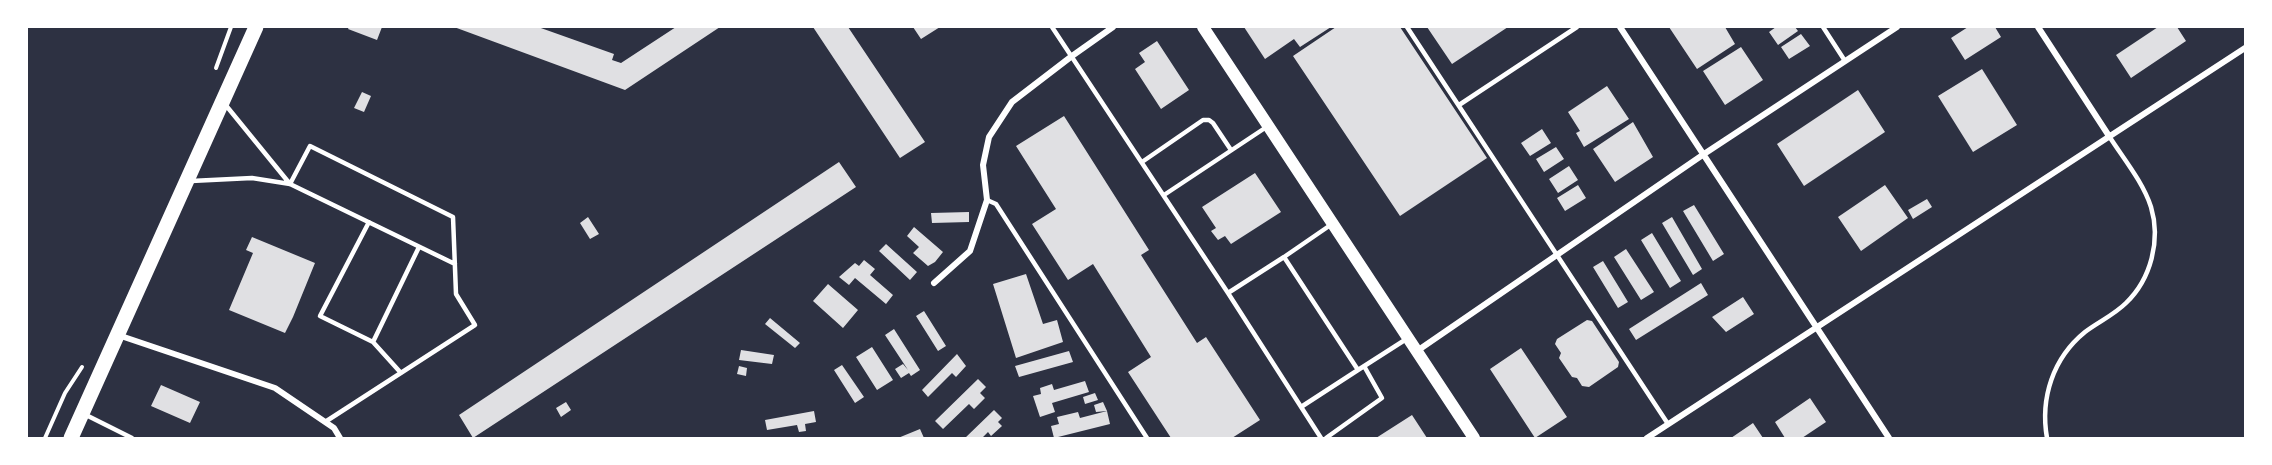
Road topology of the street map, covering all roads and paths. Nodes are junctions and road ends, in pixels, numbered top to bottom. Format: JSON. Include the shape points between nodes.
{"nodes":[{"id":1,"x":256,"y":27,"type":"edge"},
{"id":2,"x":1052,"y":27,"type":"edge"},
{"id":3,"x":1113,"y":27,"type":"edge"},
{"id":4,"x":1203,"y":27,"type":"edge"},
{"id":5,"x":1407,"y":27,"type":"edge"},
{"id":6,"x":1577,"y":27,"type":"edge"},
{"id":7,"x":1620,"y":27,"type":"edge"},
{"id":8,"x":1823,"y":27,"type":"edge"},
{"id":9,"x":1896,"y":27,"type":"edge"},
{"id":10,"x":2038,"y":27,"type":"edge"},
{"id":11,"x":2245,"y":48,"type":"edge"},
{"id":12,"x":1072,"y":56,"type":"junction"},
{"id":13,"x":1845,"y":61,"type":"junction"},
{"id":14,"x":222,"y":101,"type":"junction"},
{"id":15,"x":1459,"y":105,"type":"junction"},
{"id":16,"x":1268,"y":126,"type":"junction"},
{"id":17,"x":2109,"y":136,"type":"junction"},
{"id":18,"x":1231,"y":150,"type":"junction"},
{"id":19,"x":1704,"y":154,"type":"junction"},
{"id":20,"x":1142,"y":162,"type":"junction"},
{"id":21,"x":186,"y":181,"type":"junction"},
{"id":22,"x":290,"y":184,"type":"junction"},
{"id":23,"x":1164,"y":195,"type":"junction"},
{"id":24,"x":987,"y":200,"type":"junction"},
{"id":25,"x":369,"y":222,"type":"junction"},
{"id":26,"x":1332,"y":224,"type":"junction"},
{"id":27,"x":419,"y":247,"type":"junction"},
{"id":28,"x":1557,"y":255,"type":"junction"},
{"id":29,"x":1284,"y":257,"type":"junction"},
{"id":30,"x":455,"y":264,"type":"junction"},
{"id":31,"x":934,"y":283,"type":"dead end"},
{"id":32,"x":1228,"y":293,"type":"junction"},
{"id":33,"x":1815,"y":327,"type":"junction"},
{"id":34,"x":117,"y":335,"type":"junction"},
{"id":35,"x":1408,"y":338,"type":"junction"},
{"id":36,"x":373,"y":342,"type":"junction"},
{"id":37,"x":1416,"y":351,"type":"junction"},
{"id":38,"x":1364,"y":366,"type":"junction"},
{"id":39,"x":1358,"y":370,"type":"junction"},
{"id":40,"x":401,"y":373,"type":"junction"},
{"id":41,"x":1301,"y":407,"type":"junction"},
{"id":42,"x":83,"y":413,"type":"junction"},
{"id":43,"x":325,"y":422,"type":"junction"},
{"id":44,"x":1668,"y":424,"type":"junction"},
{"id":45,"x":71,"y":438,"type":"edge"},
{"id":46,"x":132,"y":438,"type":"edge"},
{"id":47,"x":340,"y":438,"type":"edge"},
{"id":48,"x":1147,"y":438,"type":"edge"},
{"id":49,"x":1321,"y":438,"type":"edge"},
{"id":50,"x":1326,"y":438,"type":"edge"},
{"id":51,"x":1474,"y":438,"type":"edge"},
{"id":52,"x":1647,"y":438,"type":"edge"},
{"id":53,"x":1889,"y":438,"type":"edge"},
{"id":54,"x":2047,"y":438,"type":"edge"}],
"edges":[{"from":1,"to":14,"type":"main road"},
{"from":2,"to":12,"type":"lane"},
{"from":3,"to":12,"type":"street"},
{"from":4,"to":16,"type":"main road"},
{"from":5,"to":15,"type":"lane"},
{"from":6,"to":15,"type":"lane"},
{"from":7,"to":19,"type":"street"},
{"from":8,"to":13,"type":"lane"},
{"from":9,"to":13,"type":"street"},
{"from":10,"to":17,"type":"street"},
{"from":11,"to":17,"type":"street"},
{"from":12,"to":20,"type":"lane"},
{"from":12,"to":24,"type":"street","via":[[1012,102],[989,137],[983,165]]},
{"from":13,"to":19,"type":"street"},
{"from":14,"to":21,"type":"main road"},
{"from":14,"to":22,"type":"lane"},
{"from":15,"to":28,"type":"lane"},
{"from":16,"to":18,"type":"lane"},
{"from":16,"to":26,"type":"main road"},
{"from":17,"to":33,"type":"street"},
{"from":17,"to":54,"type":"lane","via":[[2150,204],[2154,220],[2153,257],[2136,293],[2063,354],[2048,389],[2044,424]]},
{"from":18,"to":20,"type":"lane","via":[[1213,123],[1203,120]]},
{"from":18,"to":23,"type":"lane"},
{"from":19,"to":28,"type":"street"},
{"from":19,"to":33,"type":"street"},
{"from":20,"to":23,"type":"lane"},
{"from":21,"to":22,"type":"lane","via":[[252,178]]},
{"from":21,"to":34,"type":"main road"},
{"from":22,"to":25,"type":"lane"},
{"from":22,"to":30,"type":"lane","via":[[310,147],[453,217]]},
{"from":23,"to":32,"type":"lane"},
{"from":24,"to":31,"type":"street","via":[[970,251]]},
{"from":24,"to":48,"type":"lane","via":[[996,204]]},
{"from":25,"to":27,"type":"lane"},
{"from":25,"to":36,"type":"lane","via":[[320,316]]},
{"from":26,"to":29,"type":"lane"},
{"from":26,"to":35,"type":"main road"},
{"from":27,"to":30,"type":"lane"},
{"from":27,"to":36,"type":"lane"},
{"from":28,"to":37,"type":"street"},
{"from":28,"to":44,"type":"lane"},
{"from":29,"to":32,"type":"lane"},
{"from":29,"to":39,"type":"lane"},
{"from":30,"to":40,"type":"lane","via":[[456,294],[475,325]]},
{"from":32,"to":41,"type":"lane"},
{"from":33,"to":44,"type":"street"},
{"from":33,"to":53,"type":"street"},
{"from":34,"to":42,"type":"main road"},
{"from":34,"to":43,"type":"street","via":[[275,388]]},
{"from":35,"to":37,"type":"main road"},
{"from":35,"to":38,"type":"lane"},
{"from":36,"to":40,"type":"lane"},
{"from":37,"to":51,"type":"main road"},
{"from":38,"to":39,"type":"lane"},
{"from":38,"to":50,"type":"lane","via":[[1382,398]]},
{"from":39,"to":41,"type":"lane"},
{"from":40,"to":43,"type":"lane"},
{"from":41,"to":49,"type":"lane"},
{"from":42,"to":45,"type":"main road"},
{"from":42,"to":46,"type":"lane"},
{"from":43,"to":47,"type":"street"},
{"from":44,"to":52,"type":"street"}]}
